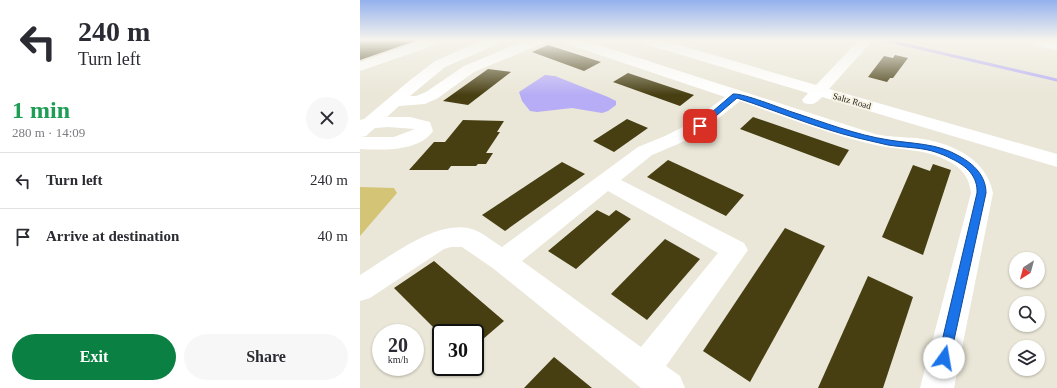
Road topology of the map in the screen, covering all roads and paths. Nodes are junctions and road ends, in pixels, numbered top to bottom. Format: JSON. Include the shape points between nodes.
{"nodes":[{"id":1,"x":387,"y":58,"type":"edge"},
{"id":2,"x":398,"y":58,"type":"edge"},
{"id":3,"x":471,"y":58,"type":"edge"},
{"id":4,"x":482,"y":58,"type":"edge"},
{"id":5,"x":623,"y":58,"type":"edge"},
{"id":6,"x":708,"y":58,"type":"edge"},
{"id":7,"x":850,"y":58,"type":"edge"},
{"id":8,"x":360,"y":67,"type":"edge"},
{"id":9,"x":360,"y":79,"type":"edge"},
{"id":10,"x":819,"y":91,"type":"junction"},
{"id":11,"x":736,"y":96,"type":"junction"},
{"id":12,"x":395,"y":101,"type":"junction"},
{"id":13,"x":795,"y":115,"type":"junction"},
{"id":14,"x":363,"y":127,"type":"edge"},
{"id":15,"x":360,"y":143,"type":"edge"},
{"id":16,"x":1057,"y":162,"type":"edge"},
{"id":17,"x":606,"y":181,"type":"junction"},
{"id":18,"x":503,"y":261,"type":"junction"},
{"id":19,"x":360,"y":289,"type":"edge"},
{"id":20,"x":644,"y":370,"type":"junction"},
{"id":21,"x":668,"y":388,"type":"edge"},
{"id":22,"x":937,"y":388,"type":"edge"}],
"edges":[{"from":1,"to":8,"type":"street"},
{"from":2,"to":9,"type":"street"},
{"from":3,"to":12,"type":"street","via":[[414,84]]},
{"from":4,"to":12,"type":"street","via":[[432,95],[419,101]]},
{"from":5,"to":11,"type":"street"},
{"from":6,"to":10,"type":"street","name":"Saltz Road"},
{"from":7,"to":10,"type":"street"},
{"from":10,"to":13,"type":"street"},
{"from":10,"to":16,"type":"street","name":"Saltz Road"},
{"from":11,"to":13,"type":"street"},
{"from":11,"to":17,"type":"street","via":[[693,131],[672,142],[645,150]]},
{"from":12,"to":14,"type":"street"},
{"from":13,"to":22,"type":"street","via":[[858,135],[936,149],[957,158],[973,170],[982,183],[982,193]]},
{"from":14,"to":15,"type":"street","via":[[394,121],[413,122],[424,126],[424,131],[415,138],[397,143]]},
{"from":17,"to":18,"type":"street"},
{"from":17,"to":20,"type":"street","via":[[735,250]]},
{"from":18,"to":19,"type":"street","via":[[472,239],[462,236],[450,237],[424,247]]},
{"from":18,"to":20,"type":"street"},
{"from":20,"to":21,"type":"street"}]}
